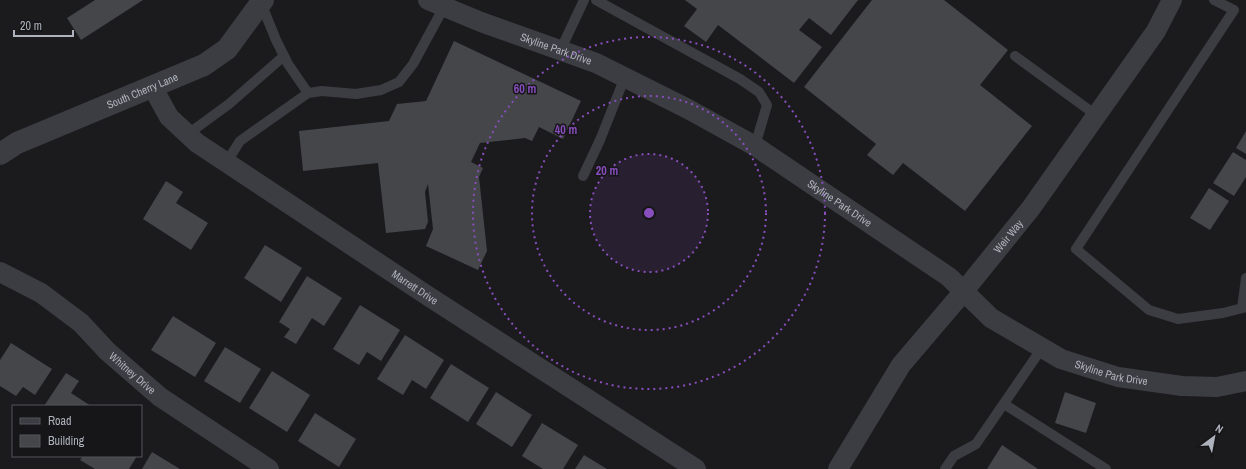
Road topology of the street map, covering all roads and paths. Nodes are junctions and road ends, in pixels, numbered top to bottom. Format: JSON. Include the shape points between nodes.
{"nodes":[{"id":1,"x":584,"y":0,"type":"edge"},
{"id":2,"x":596,"y":0,"type":"edge"},
{"id":3,"x":1172,"y":0,"type":"edge"},
{"id":4,"x":1214,"y":0,"type":"edge"},
{"id":5,"x":262,"y":1,"type":"edge"},
{"id":6,"x":436,"y":3,"type":"edge"},
{"id":7,"x":560,"y":50,"type":"junction"},
{"id":8,"x":284,"y":56,"type":"junction"},
{"id":9,"x":1015,"y":56,"type":"dead end"},
{"id":10,"x":625,"y":77,"type":"junction"},
{"id":11,"x":152,"y":86,"type":"junction"},
{"id":12,"x":308,"y":93,"type":"junction"},
{"id":13,"x":1096,"y":115,"type":"junction"},
{"id":14,"x":188,"y":134,"type":"junction"},
{"id":15,"x":755,"y":146,"type":"junction"},
{"id":16,"x":0,"y":154,"type":"edge"},
{"id":17,"x":226,"y":163,"type":"junction"},
{"id":18,"x":583,"y":176,"type":"dead end"},
{"id":19,"x":0,"y":272,"type":"edge"},
{"id":20,"x":1246,"y":278,"type":"edge"},
{"id":21,"x":964,"y":291,"type":"junction"},
{"id":22,"x":1244,"y":308,"type":"edge"},
{"id":23,"x":1042,"y":348,"type":"junction"},
{"id":24,"x":1246,"y":381,"type":"edge"},
{"id":25,"x":1004,"y":404,"type":"junction"},
{"id":26,"x":269,"y":469,"type":"edge"},
{"id":27,"x":696,"y":469,"type":"edge"},
{"id":28,"x":838,"y":469,"type":"edge"},
{"id":29,"x":945,"y":469,"type":"edge"},
{"id":30,"x":1106,"y":469,"type":"edge"}],
"edges":[{"from":1,"to":7,"type":"lane"},
{"from":2,"to":15,"type":"lane","via":[[759,92],[767,105]]},
{"from":3,"to":13,"type":"street","name":"Weir Way","via":[[1156,31]]},
{"from":4,"to":22,"type":"lane","via":[[1234,10],[1076,249],[1149,310],[1178,319],[1223,314]]},
{"from":5,"to":8,"type":"lane"},
{"from":5,"to":11,"type":"street","name":"South Cherry Lane","via":[[227,48],[204,65]]},
{"from":6,"to":7,"type":"street","name":"Skyline Park Drive"},
{"from":6,"to":12,"type":"lane","via":[[413,64],[399,82],[381,90],[356,94],[322,91]]},
{"from":7,"to":10,"type":"street","name":"Skyline Park Drive"},
{"from":8,"to":12,"type":"lane"},
{"from":8,"to":14,"type":"lane","via":[[229,104]]},
{"from":9,"to":13,"type":"lane"},
{"from":10,"to":15,"type":"street","name":"Skyline Park Drive"},
{"from":10,"to":18,"type":"lane"},
{"from":11,"to":14,"type":"street","name":"Marrett Drive","via":[[170,117]]},
{"from":11,"to":16,"type":"street","name":"South Cherry Lane","via":[[17,143]]},
{"from":12,"to":17,"type":"lane","via":[[240,141]]},
{"from":13,"to":21,"type":"street","name":"Weir Way","via":[[1030,208]]},
{"from":14,"to":17,"type":"street","name":"Marrett Drive"},
{"from":15,"to":21,"type":"street","name":"Skyline Park Drive","via":[[949,277]]},
{"from":17,"to":27,"type":"street","name":"Marrett Drive"},
{"from":19,"to":26,"type":"street","name":"Whitney Drive","via":[[41,293],[81,323],[106,350],[160,397]]},
{"from":20,"to":22,"type":"lane"},
{"from":21,"to":23,"type":"street","name":"Skyline Park Drive","via":[[990,318]]},
{"from":21,"to":28,"type":"street","name":"Weir Way","via":[[901,365]]},
{"from":23,"to":24,"type":"street","name":"Skyline Park Drive","via":[[1061,359],[1118,377],[1182,386],[1217,387]]},
{"from":23,"to":25,"type":"lane"},
{"from":25,"to":29,"type":"lane","via":[[976,444],[954,456]]},
{"from":25,"to":30,"type":"lane"}]}
